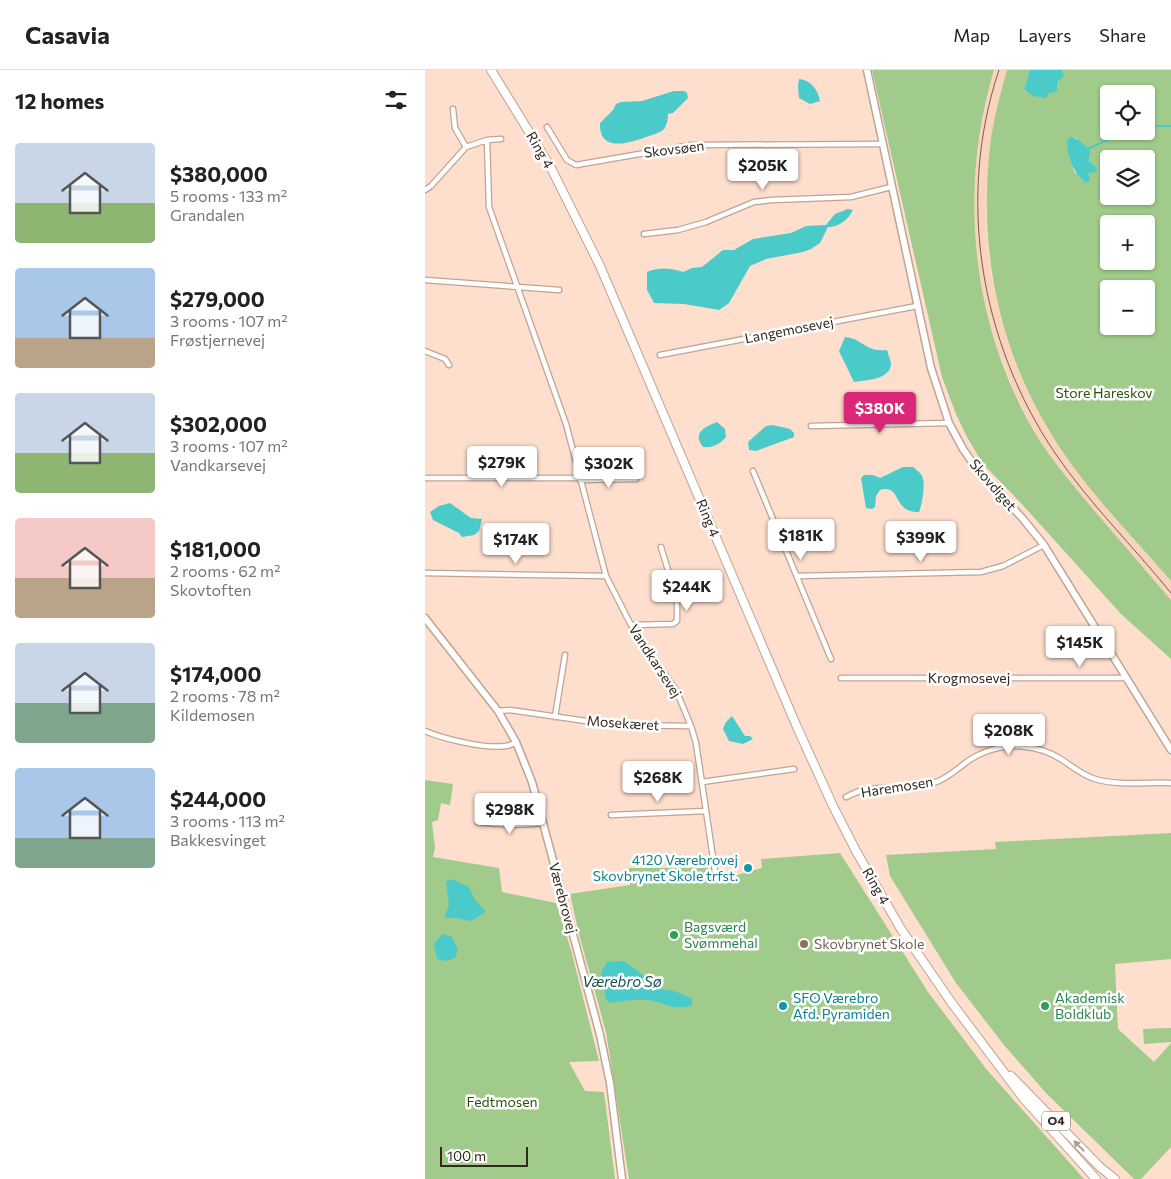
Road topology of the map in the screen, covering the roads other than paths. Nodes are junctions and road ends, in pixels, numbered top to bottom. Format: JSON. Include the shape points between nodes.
{"nodes":[{"id":1,"x":491,"y":70,"type":"edge"},
{"id":2,"x":867,"y":70,"type":"edge"},
{"id":3,"x":453,"y":109,"type":"dead end"},
{"id":4,"x":547,"y":127,"type":"dead end"},
{"id":5,"x":501,"y":139,"type":"dead end"},
{"id":6,"x":487,"y":140,"type":"junction"},
{"id":7,"x":882,"y":144,"type":"junction"},
{"id":8,"x":466,"y":147,"type":"junction"},
{"id":9,"x":891,"y":187,"type":"junction"},
{"id":10,"x":425,"y":190,"type":"edge"},
{"id":11,"x":643,"y":234,"type":"dead end"},
{"id":12,"x":425,"y":280,"type":"edge"},
{"id":13,"x":516,"y":287,"type":"junction"},
{"id":14,"x":559,"y":290,"type":"dead end"},
{"id":15,"x":917,"y":306,"type":"junction"},
{"id":16,"x":425,"y":351,"type":"edge"},
{"id":17,"x":660,"y":355,"type":"dead end"},
{"id":18,"x":449,"y":365,"type":"dead end"},
{"id":19,"x":949,"y":423,"type":"junction"},
{"id":20,"x":811,"y":426,"type":"dead end"},
{"id":21,"x":753,"y":471,"type":"dead end"},
{"id":22,"x":425,"y":478,"type":"edge"},
{"id":23,"x":580,"y":479,"type":"junction"},
{"id":24,"x":636,"y":479,"type":"dead end"},
{"id":25,"x":1044,"y":545,"type":"junction"},
{"id":26,"x":661,"y":547,"type":"dead end"},
{"id":27,"x":425,"y":573,"type":"edge"},
{"id":28,"x":606,"y":576,"type":"junction"},
{"id":29,"x":797,"y":576,"type":"junction"},
{"id":30,"x":425,"y":618,"type":"edge"},
{"id":31,"x":631,"y":625,"type":"junction"},
{"id":32,"x":565,"y":655,"type":"dead end"},
{"id":33,"x":831,"y":658,"type":"dead end"},
{"id":34,"x":841,"y":678,"type":"dead end"},
{"id":35,"x":1127,"y":678,"type":"junction"},
{"id":36,"x":498,"y":711,"type":"junction"},
{"id":37,"x":555,"y":717,"type":"junction"},
{"id":38,"x":691,"y":726,"type":"junction"},
{"id":39,"x":425,"y":731,"type":"edge"},
{"id":40,"x":516,"y":742,"type":"junction"},
{"id":41,"x":1171,"y":750,"type":"edge"},
{"id":42,"x":794,"y":769,"type":"dead end"},
{"id":43,"x":702,"y":782,"type":"junction"},
{"id":44,"x":1171,"y":782,"type":"edge"},
{"id":45,"x":847,"y":797,"type":"dead end"},
{"id":46,"x":706,"y":811,"type":"junction"},
{"id":47,"x":611,"y":815,"type":"dead end"},
{"id":48,"x":477,"y":822,"type":"dead end"},
{"id":49,"x":543,"y":823,"type":"junction"},
{"id":50,"x":715,"y":878,"type":"dead end"},
{"id":51,"x":997,"y":1062,"type":"junction"},
{"id":52,"x":622,"y":1179,"type":"edge"},
{"id":53,"x":1096,"y":1179,"type":"edge"},
{"id":54,"x":1115,"y":1179,"type":"edge"}],
"edges":[{"from":1,"to":51,"type":"main road","name":"Ring 4","number":"O4","via":[[550,166],[592,248],[833,806],[901,928]]},
{"from":2,"to":7,"type":"street","name":"Skovdiget"},
{"from":3,"to":8,"type":"street","via":[[455,128]]},
{"from":4,"to":7,"type":"street","name":"Skovsøen","via":[[567,160],[576,165],[691,145]]},
{"from":5,"to":6,"type":"street"},
{"from":6,"to":8,"type":"street"},
{"from":6,"to":13,"type":"street","name":"Vandkarsevej","via":[[489,207]]},
{"from":7,"to":9,"type":"street","name":"Skovdiget"},
{"from":8,"to":10,"type":"street"},
{"from":9,"to":11,"type":"street","via":[[851,197],[754,202],[706,222],[678,230]]},
{"from":9,"to":15,"type":"street","name":"Skovdiget"},
{"from":12,"to":13,"type":"street"},
{"from":13,"to":14,"type":"street"},
{"from":13,"to":23,"type":"street","name":"Vandkarsevej","via":[[566,424]]},
{"from":15,"to":17,"type":"street","name":"Langemosevej"},
{"from":15,"to":19,"type":"street","name":"Skovdiget","via":[[931,368]]},
{"from":16,"to":18,"type":"street","via":[[445,359]]},
{"from":19,"to":20,"type":"street"},
{"from":19,"to":25,"type":"street","name":"Skovdiget","via":[[977,469]]},
{"from":21,"to":29,"type":"street"},
{"from":22,"to":23,"type":"street"},
{"from":23,"to":24,"type":"street"},
{"from":23,"to":28,"type":"street","name":"Vandkarsevej"},
{"from":25,"to":29,"type":"street","via":[[1003,566],[981,572]]},
{"from":25,"to":35,"type":"street","name":"Skovdiget"},
{"from":26,"to":31,"type":"street","via":[[677,600],[677,621],[673,624]]},
{"from":27,"to":28,"type":"street"},
{"from":28,"to":31,"type":"street","name":"Vandkarsevej"},
{"from":29,"to":33,"type":"street"},
{"from":30,"to":36,"type":"street","name":"Værebrovej"},
{"from":31,"to":38,"type":"street","name":"Vandkarsevej","via":[[676,690]]},
{"from":32,"to":37,"type":"street"},
{"from":34,"to":35,"type":"street","name":"Krogmosevej"},
{"from":35,"to":41,"type":"street","name":"Skovdiget"},
{"from":36,"to":37,"type":"street","name":"Mosekæret"},
{"from":36,"to":40,"type":"street","name":"Værebrovej"},
{"from":37,"to":38,"type":"street","name":"Mosekæret","via":[[614,725]]},
{"from":38,"to":43,"type":"street","name":"Vandkarsevej"},
{"from":39,"to":40,"type":"street","via":[[495,746]]},
{"from":40,"to":49,"type":"street","name":"Værebrovej","via":[[532,782]]},
{"from":42,"to":43,"type":"street"},
{"from":43,"to":46,"type":"street","name":"Vandkarsevej"},
{"from":44,"to":45,"type":"street","name":"Haremosen","via":[[1094,779],[1040,749],[1008,746],[976,756],[936,782],[866,790]]},
{"from":46,"to":47,"type":"street"},
{"from":46,"to":50,"type":"street","name":"Vandkarsevej"},
{"from":48,"to":49,"type":"street","via":[[504,826]]},
{"from":49,"to":52,"type":"street","name":"Værebrovej","via":[[601,1035]]},
{"from":51,"to":53,"type":"main road","name":"Ring 4","number":"O4","via":[[1024,1099]]},
{"from":54,"to":51,"type":"main road","name":"Ring 4","number":"O4","one_way":true}]}
